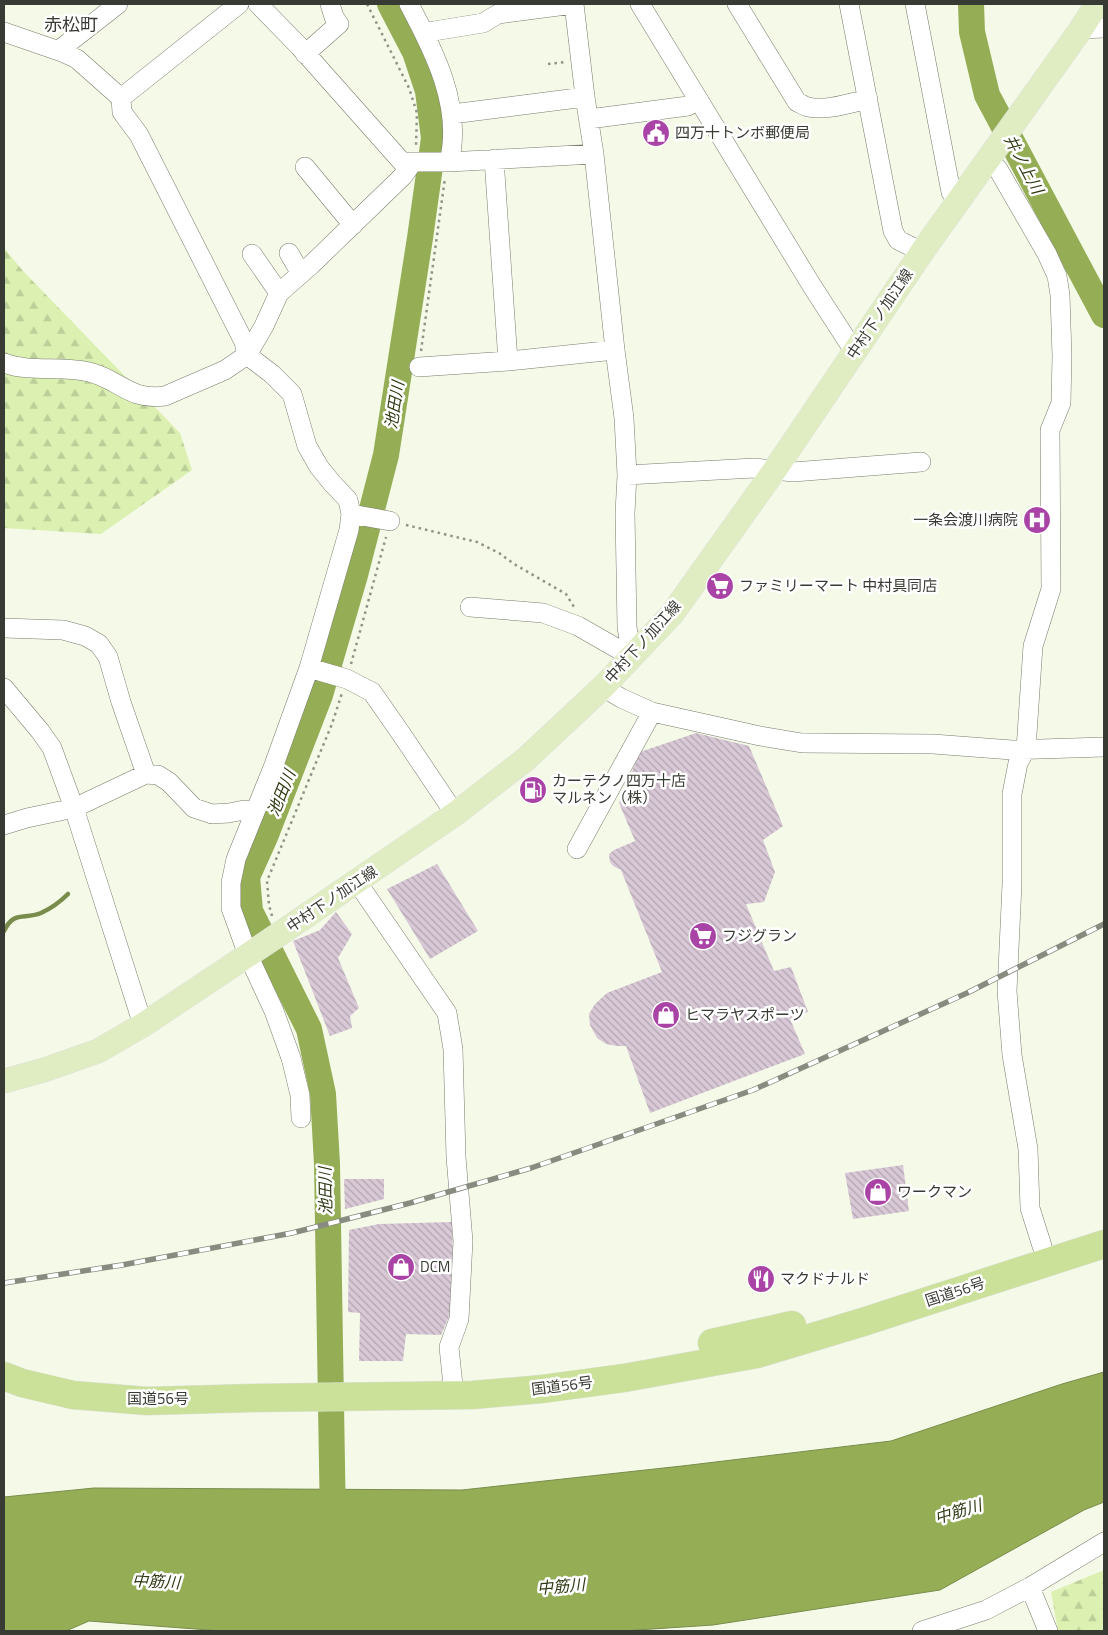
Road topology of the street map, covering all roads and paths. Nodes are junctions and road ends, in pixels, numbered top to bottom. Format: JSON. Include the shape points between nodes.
{"nodes":[{"id":1,"x":118,"y":4,"type":"edge"},
{"id":2,"x":239,"y":4,"type":"edge"},
{"id":3,"x":258,"y":4,"type":"edge"},
{"id":4,"x":330,"y":4,"type":"edge"},
{"id":5,"x":367,"y":4,"type":"edge"},
{"id":6,"x":409,"y":4,"type":"edge"},
{"id":7,"x":574,"y":4,"type":"edge"},
{"id":8,"x":640,"y":4,"type":"edge"},
{"id":9,"x":737,"y":4,"type":"edge"},
{"id":10,"x":849,"y":4,"type":"edge"},
{"id":11,"x":915,"y":4,"type":"edge"},
{"id":12,"x":1096,"y":4,"type":"edge"},
{"id":13,"x":1093,"y":28,"type":"edge"},
{"id":14,"x":4,"y":32,"type":"edge"},
{"id":15,"x":424,"y":32,"type":"junction"},
{"id":16,"x":62,"y":52,"type":"junction"},
{"id":17,"x":305,"y":54,"type":"junction"},
{"id":18,"x":585,"y":97,"type":"junction"},
{"id":19,"x":121,"y":98,"type":"junction"},
{"id":20,"x":868,"y":99,"type":"junction"},
{"id":21,"x":699,"y":100,"type":"junction"},
{"id":22,"x":452,"y":114,"type":"junction"},
{"id":23,"x":589,"y":119,"type":"junction"},
{"id":24,"x":594,"y":154,"type":"junction"},
{"id":25,"x":992,"y":156,"type":"junction"},
{"id":26,"x":494,"y":159,"type":"junction"},
{"id":27,"x":413,"y":162,"type":"junction"},
{"id":28,"x":450,"y":162,"type":"junction"},
{"id":29,"x":305,"y":167,"type":"dead end"},
{"id":30,"x":958,"y":202,"type":"junction"},
{"id":31,"x":353,"y":225,"type":"junction"},
{"id":32,"x":922,"y":252,"type":"junction"},
{"id":33,"x":289,"y":253,"type":"dead end"},
{"id":34,"x":252,"y":254,"type":"dead end"},
{"id":35,"x":301,"y":274,"type":"junction"},
{"id":36,"x":279,"y":293,"type":"junction"},
{"id":37,"x":615,"y":350,"type":"junction"},
{"id":38,"x":854,"y":352,"type":"junction"},
{"id":39,"x":247,"y":355,"type":"junction"},
{"id":40,"x":508,"y":361,"type":"junction"},
{"id":41,"x":4,"y":363,"type":"edge"},
{"id":42,"x":419,"y":367,"type":"joint"},
{"id":43,"x":921,"y":462,"type":"dead end"},
{"id":44,"x":774,"y":471,"type":"junction"},
{"id":45,"x":627,"y":475,"type":"junction"},
{"id":46,"x":350,"y":514,"type":"junction"},
{"id":47,"x":390,"y":521,"type":"junction"},
{"id":48,"x":470,"y":607,"type":"dead end"},
{"id":49,"x":578,"y":626,"type":"junction"},
{"id":50,"x":4,"y":628,"type":"edge"},
{"id":51,"x":632,"y":658,"type":"junction"},
{"id":52,"x":309,"y":668,"type":"junction"},
{"id":53,"x":347,"y":679,"type":"junction"},
{"id":54,"x":603,"y":687,"type":"junction"},
{"id":55,"x":4,"y":688,"type":"edge"},
{"id":56,"x":652,"y":712,"type":"junction"},
{"id":57,"x":1104,"y":748,"type":"edge"},
{"id":58,"x":1026,"y":749,"type":"junction"},
{"id":59,"x":146,"y":774,"type":"junction"},
{"id":60,"x":74,"y":808,"type":"junction"},
{"id":61,"x":256,"y":811,"type":"junction"},
{"id":62,"x":455,"y":814,"type":"junction"},
{"id":63,"x":4,"y":825,"type":"edge"},
{"id":64,"x":577,"y":849,"type":"dead end"},
{"id":65,"x":357,"y":882,"type":"junction"},
{"id":66,"x":275,"y":937,"type":"junction"},
{"id":67,"x":250,"y":954,"type":"junction"},
{"id":68,"x":143,"y":1025,"type":"junction"},
{"id":69,"x":4,"y":1081,"type":"edge"},
{"id":70,"x":301,"y":1118,"type":"dead end"},
{"id":71,"x":1104,"y":1228,"type":"edge"},
{"id":72,"x":1104,"y":1244,"type":"edge"},
{"id":73,"x":1042,"y":1246,"type":"junction"},
{"id":74,"x":4,"y":1358,"type":"edge"},
{"id":75,"x":4,"y":1376,"type":"edge"},
{"id":76,"x":453,"y":1386,"type":"junction"},
{"id":77,"x":298,"y":1390,"type":"junction"},
{"id":78,"x":1104,"y":1542,"type":"edge"},
{"id":79,"x":1030,"y":1587,"type":"junction"},
{"id":80,"x":922,"y":1631,"type":"edge"},
{"id":81,"x":1048,"y":1631,"type":"edge"}],
"edges":[{"from":1,"to":16,"type":"street","via":[[63,47]]},
{"from":2,"to":19,"type":"street"},
{"from":3,"to":17,"type":"street"},
{"from":4,"to":17,"type":"street","via":[[339,24]]},
{"from":5,"to":27,"type":"path","via":[[410,88],[416,112]]},
{"from":6,"to":15,"type":"street"},
{"from":7,"to":15,"type":"street","via":[[498,14],[483,23]]},
{"from":7,"to":18,"type":"street"},
{"from":8,"to":21,"type":"street"},
{"from":9,"to":20,"type":"street","via":[[797,102],[819,107]]},
{"from":10,"to":20,"type":"street"},
{"from":11,"to":30,"type":"street","via":[[951,192]]},
{"from":12,"to":13,"type":"main road","name":"中村下ノ加江線"},
{"from":13,"to":25,"type":"main road","name":"中村下ノ加江線"},
{"from":14,"to":16,"type":"street"},
{"from":15,"to":22,"type":"street","via":[[444,79]]},
{"from":16,"to":19,"type":"street","via":[[78,60]]},
{"from":17,"to":27,"type":"street","via":[[402,162]]},
{"from":18,"to":22,"type":"street"},
{"from":18,"to":23,"type":"street"},
{"from":19,"to":39,"type":"street","via":[[122,112],[138,135],[244,342]]},
{"from":20,"to":32,"type":"street","via":[[894,231],[898,240]]},
{"from":21,"to":23,"type":"street","via":[[688,106]]},
{"from":21,"to":38,"type":"street"},
{"from":22,"to":28,"type":"street"},
{"from":23,"to":24,"type":"street"},
{"from":24,"to":26,"type":"street"},
{"from":24,"to":37,"type":"street"},
{"from":25,"to":30,"type":"main road","name":"中村下ノ加江線"},
{"from":25,"to":58,"type":"street","via":[[1047,254],[1057,276],[1060,295],[1061,403],[1050,430],[1051,589],[1033,646]]},
{"from":26,"to":28,"type":"street"},
{"from":26,"to":40,"type":"street"},
{"from":27,"to":28,"type":"street"},
{"from":27,"to":31,"type":"street","via":[[404,176]]},
{"from":28,"to":42,"type":"path"},
{"from":29,"to":31,"type":"street"},
{"from":30,"to":32,"type":"main road","name":"中村下ノ加江線"},
{"from":31,"to":35,"type":"street"},
{"from":32,"to":38,"type":"main road","name":"中村下ノ加江線"},
{"from":33,"to":35,"type":"street"},
{"from":34,"to":36,"type":"street"},
{"from":35,"to":36,"type":"street"},
{"from":36,"to":39,"type":"street"},
{"from":37,"to":40,"type":"street"},
{"from":37,"to":45,"type":"street"},
{"from":38,"to":44,"type":"main road","name":"中村下ノ加江線"},
{"from":39,"to":41,"type":"street","via":[[225,370],[154,398],[139,396],[88,371],[24,368]]},
{"from":39,"to":46,"type":"street","via":[[292,394],[308,446],[319,467],[348,500]]},
{"from":40,"to":42,"type":"street"},
{"from":43,"to":44,"type":"street"},
{"from":44,"to":45,"type":"street","via":[[754,468]]},
{"from":44,"to":51,"type":"main road","name":"中村下ノ加江線","via":[[672,614]]},
{"from":45,"to":51,"type":"street","via":[[627,627]]},
{"from":46,"to":47,"type":"street"},
{"from":46,"to":52,"type":"street","via":[[349,530]]},
{"from":47,"to":49,"type":"path","via":[[477,542],[499,553],[566,594],[573,605]]},
{"from":47,"to":53,"type":"path"},
{"from":48,"to":49,"type":"street","via":[[543,613]]},
{"from":49,"to":51,"type":"street"},
{"from":50,"to":59,"type":"street","via":[[63,630],[99,644],[108,658]]},
{"from":51,"to":54,"type":"main road","name":"中村下ノ加江線"},
{"from":52,"to":53,"type":"street"},
{"from":52,"to":61,"type":"street"},
{"from":53,"to":62,"type":"street","via":[[372,692]]},
{"from":53,"to":66,"type":"path","via":[[268,881]]},
{"from":54,"to":56,"type":"street"},
{"from":54,"to":62,"type":"main road","name":"中村下ノ加江線","via":[[526,759]]},
{"from":55,"to":60,"type":"street","via":[[52,748]]},
{"from":56,"to":58,"type":"street","via":[[802,743]]},
{"from":56,"to":64,"type":"street"},
{"from":57,"to":58,"type":"street"},
{"from":58,"to":73,"type":"street","via":[[1018,763],[1012,794],[1007,991],[1012,1055],[1028,1149],[1030,1208]]},
{"from":59,"to":60,"type":"street"},
{"from":59,"to":61,"type":"street","via":[[158,775],[169,782],[194,808],[212,814]]},
{"from":60,"to":63,"type":"street"},
{"from":60,"to":68,"type":"street"},
{"from":61,"to":67,"type":"street","via":[[236,859],[231,883],[231,908]]},
{"from":62,"to":65,"type":"main road","name":"中村下ノ加江線"},
{"from":65,"to":66,"type":"main road","name":"中村下ノ加江線"},
{"from":65,"to":76,"type":"street","via":[[447,1013],[453,1049],[456,1156],[463,1241],[459,1319],[449,1347]]},
{"from":66,"to":67,"type":"main road","name":"中村下ノ加江線"},
{"from":67,"to":68,"type":"main road","name":"中村下ノ加江線"},
{"from":67,"to":70,"type":"street","via":[[291,1058],[300,1095]]},
{"from":68,"to":69,"type":"main road","name":"中村下ノ加江線","via":[[98,1051]]},
{"from":71,"to":73,"type":"highway","name":"国道56号"},
{"from":72,"to":76,"type":"highway","name":"国道56号","via":[[757,1354],[542,1389]]},
{"from":73,"to":76,"type":"highway","name":"国道56号","via":[[817,1318],[753,1335],[613,1362]]},
{"from":74,"to":77,"type":"highway","name":"国道56号","via":[[55,1375],[111,1383]]},
{"from":75,"to":77,"type":"highway","name":"国道56号","via":[[73,1395],[147,1401]]},
{"from":76,"to":77,"type":"highway","name":"国道56号"},
{"from":78,"to":79,"type":"street"},
{"from":79,"to":80,"type":"street","via":[[986,1610]]},
{"from":79,"to":81,"type":"street"}]}
